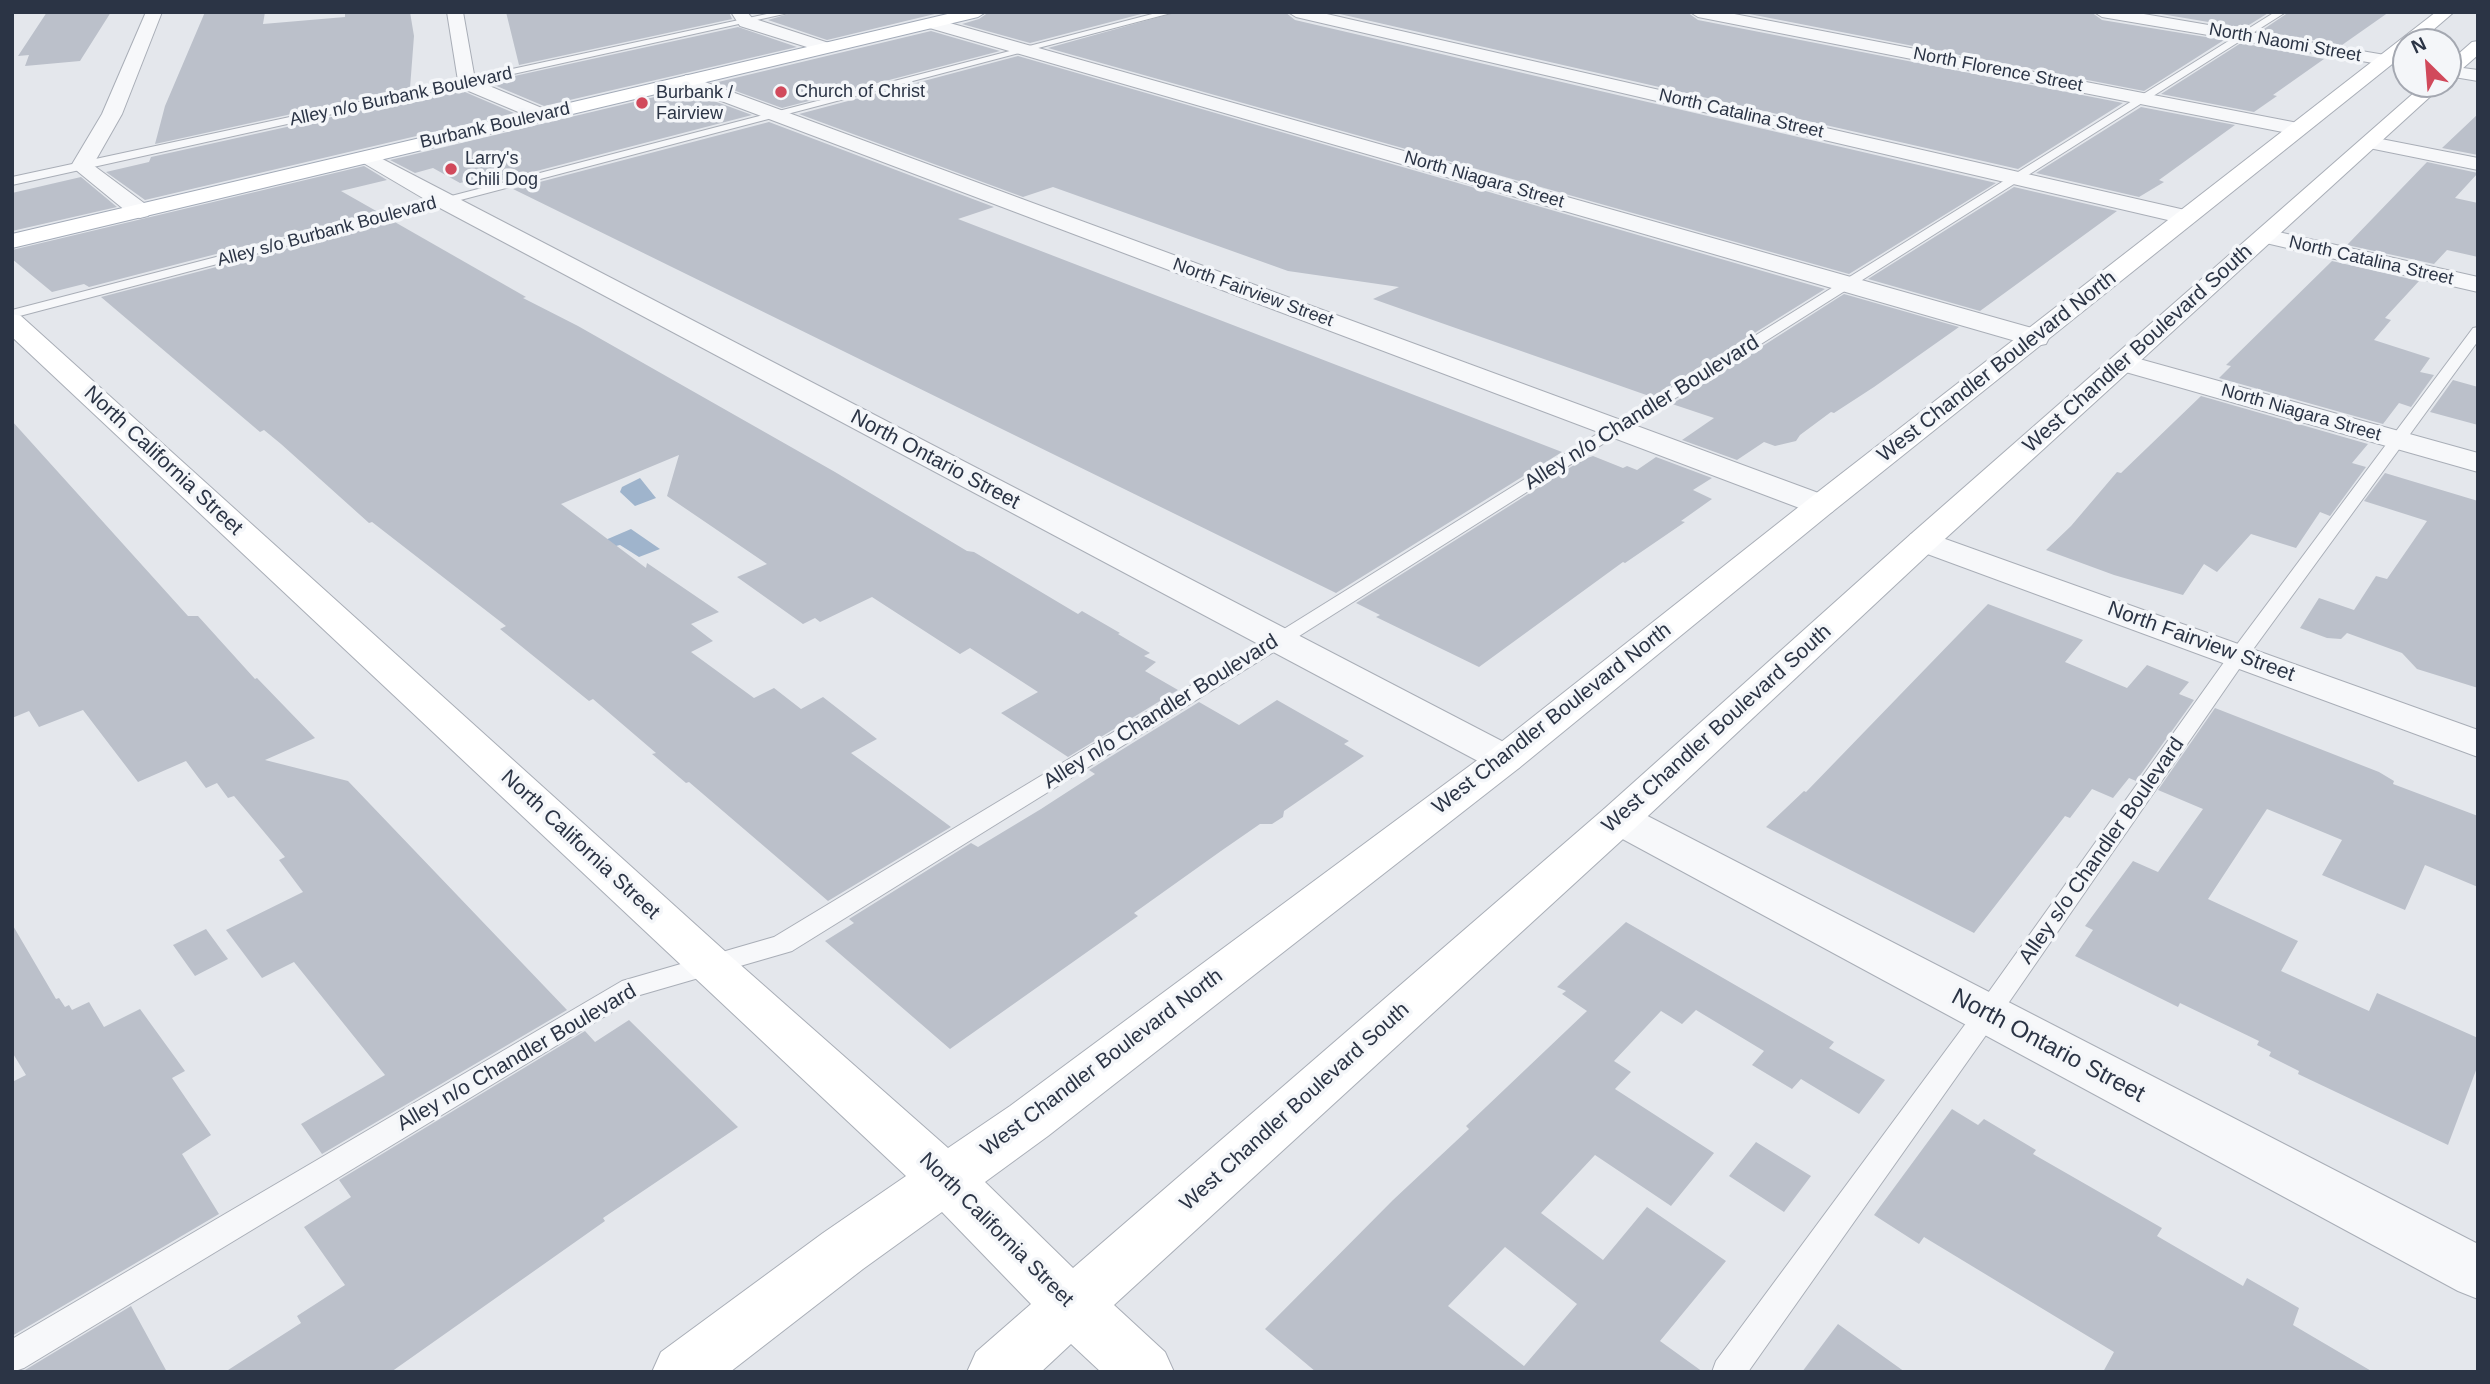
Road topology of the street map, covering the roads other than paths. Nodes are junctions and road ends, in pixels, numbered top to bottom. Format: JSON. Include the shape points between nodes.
{"nodes":[{"id":1,"x":154,"y":12,"type":"edge"},
{"id":2,"x":455,"y":12,"type":"edge"},
{"id":3,"x":789,"y":12,"type":"edge"},
{"id":4,"x":978,"y":12,"type":"edge"},
{"id":5,"x":1171,"y":12,"type":"edge"},
{"id":6,"x":1296,"y":12,"type":"edge"},
{"id":7,"x":1698,"y":12,"type":"edge"},
{"id":8,"x":2102,"y":12,"type":"edge"},
{"id":9,"x":2282,"y":12,"type":"edge"},
{"id":10,"x":2446,"y":12,"type":"edge"},
{"id":11,"x":742,"y":17,"type":"edge"},
{"id":12,"x":932,"y":23,"type":"junction"},
{"id":13,"x":2426,"y":28,"type":"edge"},
{"id":14,"x":2244,"y":36,"type":"junction"},
{"id":15,"x":2478,"y":46,"type":"edge"},
{"id":16,"x":826,"y":48,"type":"junction"},
{"id":17,"x":2392,"y":48,"type":"edge"},
{"id":18,"x":1026,"y":50,"type":"junction"},
{"id":19,"x":2392,"y":55,"type":"edge"},
{"id":20,"x":2462,"y":60,"type":"edge"},
{"id":21,"x":686,"y":81,"type":"junction"},
{"id":22,"x":466,"y":83,"type":"junction"},
{"id":23,"x":2420,"y":98,"type":"edge"},
{"id":24,"x":2144,"y":99,"type":"junction"},
{"id":25,"x":542,"y":115,"type":"junction"},
{"id":26,"x":777,"y":115,"type":"junction"},
{"id":27,"x":2298,"y":129,"type":"junction"},
{"id":28,"x":2371,"y":143,"type":"junction"},
{"id":29,"x":367,"y":157,"type":"junction"},
{"id":30,"x":2478,"y":164,"type":"edge"},
{"id":31,"x":82,"y":166,"type":"junction"},
{"id":32,"x":2019,"y":177,"type":"junction"},
{"id":33,"x":12,"y":181,"type":"edge"},
{"id":34,"x":446,"y":202,"type":"junction"},
{"id":35,"x":140,"y":211,"type":"junction"},
{"id":36,"x":2185,"y":217,"type":"junction"},
{"id":37,"x":2265,"y":236,"type":"junction"},
{"id":38,"x":12,"y":241,"type":"edge"},
{"id":39,"x":1850,"y":283,"type":"junction"},
{"id":40,"x":2478,"y":285,"type":"edge"},
{"id":41,"x":12,"y":314,"type":"edge"},
{"id":42,"x":12,"y":322,"type":"edge"},
{"id":43,"x":2478,"y":331,"type":"edge"},
{"id":44,"x":2036,"y":338,"type":"junction"},
{"id":45,"x":2125,"y":363,"type":"junction"},
{"id":46,"x":1617,"y":428,"type":"junction"},
{"id":47,"x":2397,"y":440,"type":"junction"},
{"id":48,"x":2478,"y":463,"type":"edge"},
{"id":49,"x":1821,"y":505,"type":"junction"},
{"id":50,"x":1923,"y":541,"type":"junction"},
{"id":51,"x":1278,"y":640,"type":"junction"},
{"id":52,"x":2239,"y":656,"type":"junction"},
{"id":53,"x":2478,"y":744,"type":"edge"},
{"id":54,"x":1505,"y":759,"type":"junction"},
{"id":55,"x":1619,"y":819,"type":"junction"},
{"id":56,"x":709,"y":965,"type":"junction"},
{"id":57,"x":1987,"y":1014,"type":"junction"},
{"id":58,"x":946,"y":1179,"type":"junction"},
{"id":59,"x":2478,"y":1273,"type":"edge"},
{"id":60,"x":1071,"y":1305,"type":"junction"},
{"id":61,"x":12,"y":1357,"type":"edge"},
{"id":62,"x":682,"y":1372,"type":"edge"},
{"id":63,"x":997,"y":1372,"type":"edge"},
{"id":64,"x":1144,"y":1372,"type":"edge"},
{"id":65,"x":1728,"y":1372,"type":"edge"}],
"edges":[{"from":1,"to":31,"type":"street","via":[[111,114]]},
{"from":2,"to":22,"type":"street"},
{"from":3,"to":11,"type":"lane","name":"Alley n/o Burbank Boulevard"},
{"from":4,"to":12,"type":"main road","name":"Burbank Boulevard"},
{"from":5,"to":18,"type":"lane","name":"Alley s/o Burbank Boulevard"},
{"from":6,"to":32,"type":"street","name":"North Catalina Street"},
{"from":7,"to":24,"type":"street","name":"North Florence Street"},
{"from":8,"to":14,"type":"street","name":"North Naomi Street"},
{"from":9,"to":14,"type":"lane","name":"Alley n/o Chandler Boulevard"},
{"from":10,"to":13,"type":"main road","name":"West Chandler Boulevard North"},
{"from":11,"to":16,"type":"street"},
{"from":11,"to":22,"type":"lane","name":"Alley n/o Burbank Boulevard"},
{"from":12,"to":16,"type":"main road","name":"Burbank Boulevard"},
{"from":12,"to":18,"type":"street","name":"North Niagara Street"},
{"from":14,"to":17,"type":"street","name":"North Naomi Street"},
{"from":14,"to":24,"type":"lane","name":"Alley n/o Chandler Boulevard"},
{"from":15,"to":20,"type":"main road","name":"West Chandler Boulevard South"},
{"from":16,"to":21,"type":"main road","name":"Burbank Boulevard"},
{"from":18,"to":26,"type":"lane","name":"Alley s/o Burbank Boulevard"},
{"from":18,"to":39,"type":"street","name":"North Niagara Street"},
{"from":19,"to":27,"type":"main road","name":"West Chandler Boulevard North"},
{"from":21,"to":25,"type":"main road","name":"Burbank Boulevard"},
{"from":21,"to":26,"type":"street","name":"North Fairview Street"},
{"from":22,"to":25,"type":"street"},
{"from":22,"to":31,"type":"lane","name":"Alley n/o Burbank Boulevard"},
{"from":23,"to":28,"type":"main road","name":"West Chandler Boulevard South"},
{"from":24,"to":27,"type":"street","name":"North Florence Street"},
{"from":24,"to":32,"type":"lane","name":"Alley n/o Chandler Boulevard"},
{"from":25,"to":29,"type":"main road","name":"Burbank Boulevard"},
{"from":26,"to":34,"type":"lane","name":"Alley s/o Burbank Boulevard"},
{"from":26,"to":46,"type":"street","name":"North Fairview Street"},
{"from":27,"to":36,"type":"main road","name":"West Chandler Boulevard North"},
{"from":28,"to":30,"type":"street"},
{"from":28,"to":37,"type":"main road","name":"West Chandler Boulevard South"},
{"from":29,"to":34,"type":"street","name":"North Ontario Street"},
{"from":29,"to":35,"type":"main road","name":"Burbank Boulevard"},
{"from":31,"to":33,"type":"lane","name":"Alley n/o Burbank Boulevard"},
{"from":31,"to":35,"type":"street"},
{"from":32,"to":36,"type":"street","name":"North Catalina Street"},
{"from":32,"to":39,"type":"lane","name":"Alley n/o Chandler Boulevard"},
{"from":34,"to":41,"type":"lane","name":"Alley s/o Burbank Boulevard"},
{"from":34,"to":51,"type":"street","name":"North Ontario Street"},
{"from":35,"to":38,"type":"main road","name":"Burbank Boulevard"},
{"from":36,"to":44,"type":"main road","name":"West Chandler Boulevard North"},
{"from":37,"to":40,"type":"street","name":"North Catalina Street"},
{"from":37,"to":45,"type":"main road","name":"West Chandler Boulevard South"},
{"from":39,"to":44,"type":"street","name":"North Niagara Street"},
{"from":39,"to":46,"type":"lane","name":"Alley n/o Chandler Boulevard"},
{"from":42,"to":56,"type":"main road","name":"North California Street"},
{"from":43,"to":47,"type":"lane","name":"Alley s/o Chandler Boulevard"},
{"from":44,"to":49,"type":"main road","name":"West Chandler Boulevard North"},
{"from":45,"to":47,"type":"street","name":"North Niagara Street"},
{"from":45,"to":50,"type":"main road","name":"West Chandler Boulevard South"},
{"from":46,"to":49,"type":"street","name":"North Fairview Street"},
{"from":46,"to":51,"type":"lane","name":"Alley n/o Chandler Boulevard"},
{"from":47,"to":48,"type":"street","name":"North Niagara Street"},
{"from":47,"to":52,"type":"lane","name":"Alley s/o Chandler Boulevard"},
{"from":49,"to":54,"type":"main road","name":"West Chandler Boulevard North"},
{"from":50,"to":52,"type":"street","name":"North Fairview Street"},
{"from":50,"to":55,"type":"main road","name":"West Chandler Boulevard South"},
{"from":51,"to":54,"type":"street","name":"North Ontario Street"},
{"from":51,"to":56,"type":"lane","name":"Alley n/o Chandler Boulevard","via":[[783,944]]},
{"from":52,"to":53,"type":"street","name":"North Fairview Street"},
{"from":52,"to":57,"type":"lane","name":"Alley s/o Chandler Boulevard"},
{"from":54,"to":58,"type":"main road","name":"West Chandler Boulevard North"},
{"from":55,"to":57,"type":"street","name":"North Ontario Street"},
{"from":55,"to":60,"type":"main road","name":"West Chandler Boulevard South"},
{"from":56,"to":58,"type":"main road","name":"North California Street"},
{"from":56,"to":61,"type":"lane","name":"Alley n/o Chandler Boulevard","via":[[631,988]]},
{"from":57,"to":59,"type":"street","name":"North Ontario Street"},
{"from":57,"to":65,"type":"lane","name":"Alley s/o Chandler Boulevard"},
{"from":58,"to":60,"type":"main road","name":"North California Street"},
{"from":58,"to":62,"type":"main road","name":"West Chandler Boulevard North"},
{"from":60,"to":63,"type":"main road","name":"West Chandler Boulevard South"},
{"from":60,"to":64,"type":"main road","name":"North California Street"}]}
